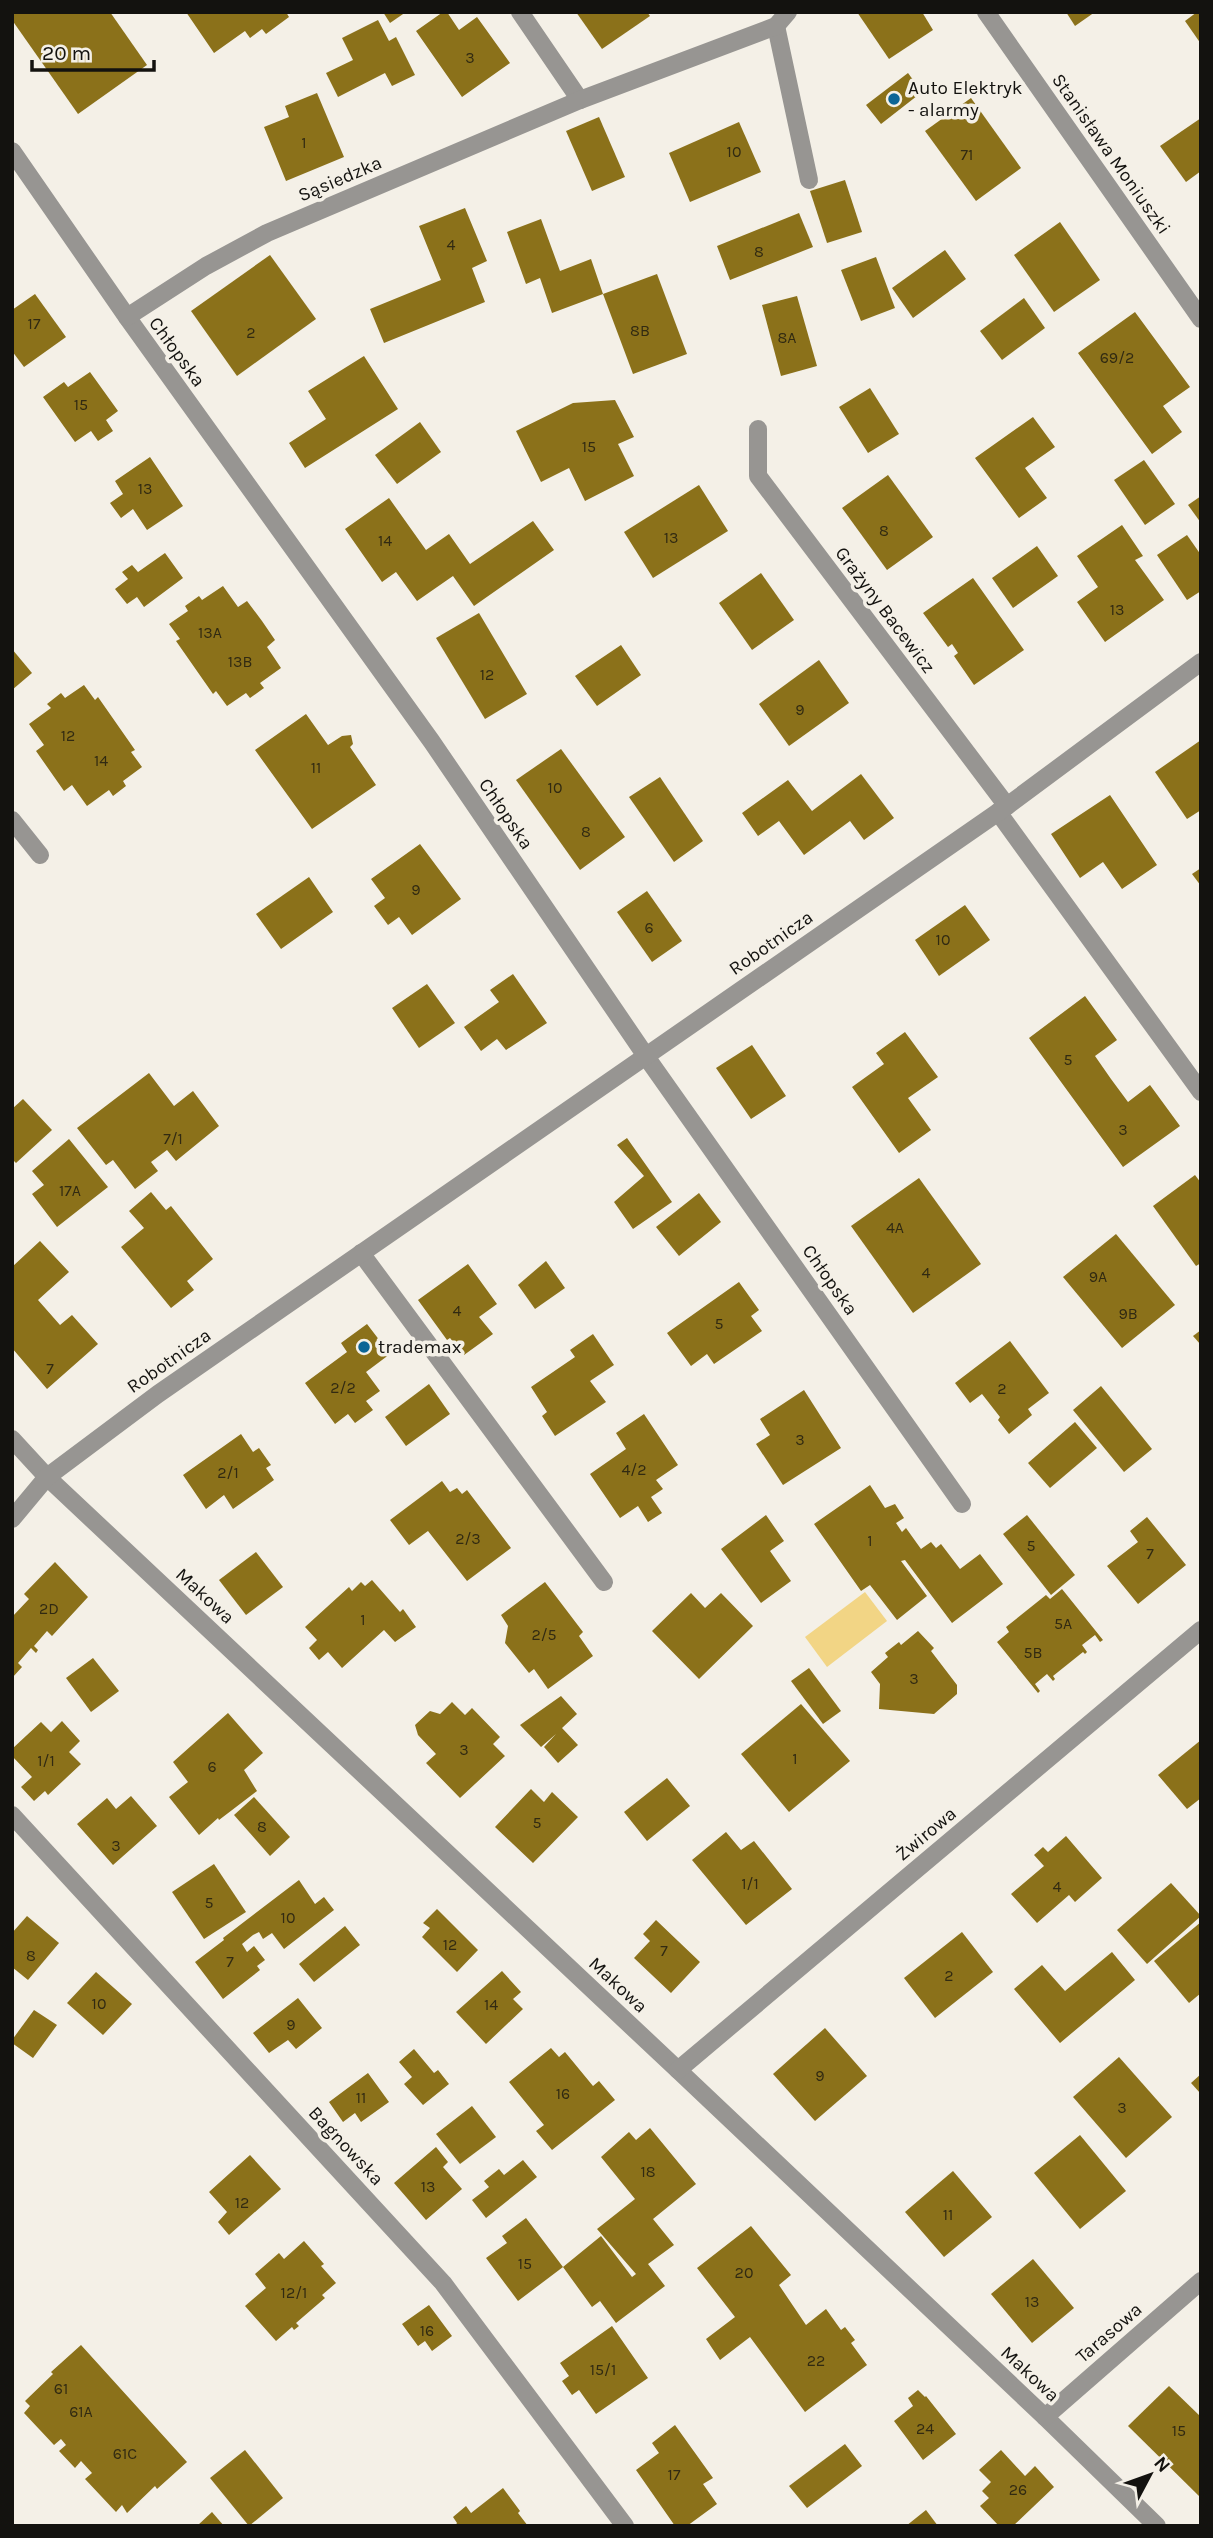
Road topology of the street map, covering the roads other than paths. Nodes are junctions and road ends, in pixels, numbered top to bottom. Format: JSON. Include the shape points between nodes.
{"nodes":[{"id":1,"x":520,"y":12,"type":"edge"},
{"id":2,"x":986,"y":12,"type":"edge"},
{"id":3,"x":782,"y":19,"type":"edge"},
{"id":4,"x":580,"y":100,"type":"junction"},
{"id":5,"x":12,"y":151,"type":"edge"},
{"id":6,"x":809,"y":180,"type":"dead end"},
{"id":7,"x":127,"y":317,"type":"junction"},
{"id":8,"x":1201,"y":319,"type":"edge"},
{"id":9,"x":758,"y":429,"type":"dead end"},
{"id":10,"x":1201,"y":662,"type":"edge"},
{"id":11,"x":1003,"y":809,"type":"junction"},
{"id":12,"x":12,"y":820,"type":"edge"},
{"id":13,"x":40,"y":855,"type":"dead end"},
{"id":14,"x":646,"y":1056,"type":"junction"},
{"id":15,"x":1201,"y":1093,"type":"edge"},
{"id":16,"x":362,"y":1253,"type":"junction"},
{"id":17,"x":12,"y":1439,"type":"edge"},
{"id":18,"x":47,"y":1477,"type":"junction"},
{"id":19,"x":962,"y":1504,"type":"dead end"},
{"id":20,"x":12,"y":1519,"type":"edge"},
{"id":21,"x":604,"y":1582,"type":"dead end"},
{"id":22,"x":1201,"y":1630,"type":"edge"},
{"id":23,"x":12,"y":1815,"type":"edge"},
{"id":24,"x":678,"y":2070,"type":"junction"},
{"id":25,"x":1201,"y":2281,"type":"edge"},
{"id":26,"x":1045,"y":2417,"type":"junction"},
{"id":27,"x":625,"y":2526,"type":"edge"},
{"id":28,"x":1157,"y":2526,"type":"edge"}],
"edges":[{"from":1,"to":4,"type":"street"},
{"from":2,"to":8,"type":"street","name":"Stanisława Moniuszki"},
{"from":3,"to":4,"type":"street","name":"Sąsiedzka"},
{"from":3,"to":6,"type":"street"},
{"from":4,"to":7,"type":"street","name":"Sąsiedzka","via":[[267,233]]},
{"from":5,"to":7,"type":"street","name":"Chłopska"},
{"from":7,"to":14,"type":"street","name":"Chłopska","via":[[432,742]]},
{"from":9,"to":11,"type":"street","name":"Grażyny Bacewicz","via":[[758,476]]},
{"from":10,"to":11,"type":"street","name":"Robotnicza"},
{"from":11,"to":14,"type":"street","name":"Robotnicza"},
{"from":11,"to":15,"type":"street","name":"Grażyny Bacewicz"},
{"from":12,"to":13,"type":"street"},
{"from":14,"to":16,"type":"street","name":"Robotnicza"},
{"from":14,"to":19,"type":"street","name":"Chłopska"},
{"from":16,"to":18,"type":"street","name":"Robotnicza"},
{"from":16,"to":21,"type":"street"},
{"from":17,"to":18,"type":"street","name":"Makowa"},
{"from":18,"to":20,"type":"street","name":"Robotnicza"},
{"from":18,"to":24,"type":"street","name":"Makowa"},
{"from":22,"to":24,"type":"street","name":"Żwirowa"},
{"from":23,"to":27,"type":"street","name":"Bagnowska","via":[[443,2283]]},
{"from":24,"to":26,"type":"street","name":"Makowa"},
{"from":25,"to":26,"type":"street","name":"Tarasowa"},
{"from":26,"to":28,"type":"street","name":"Makowa"}]}
